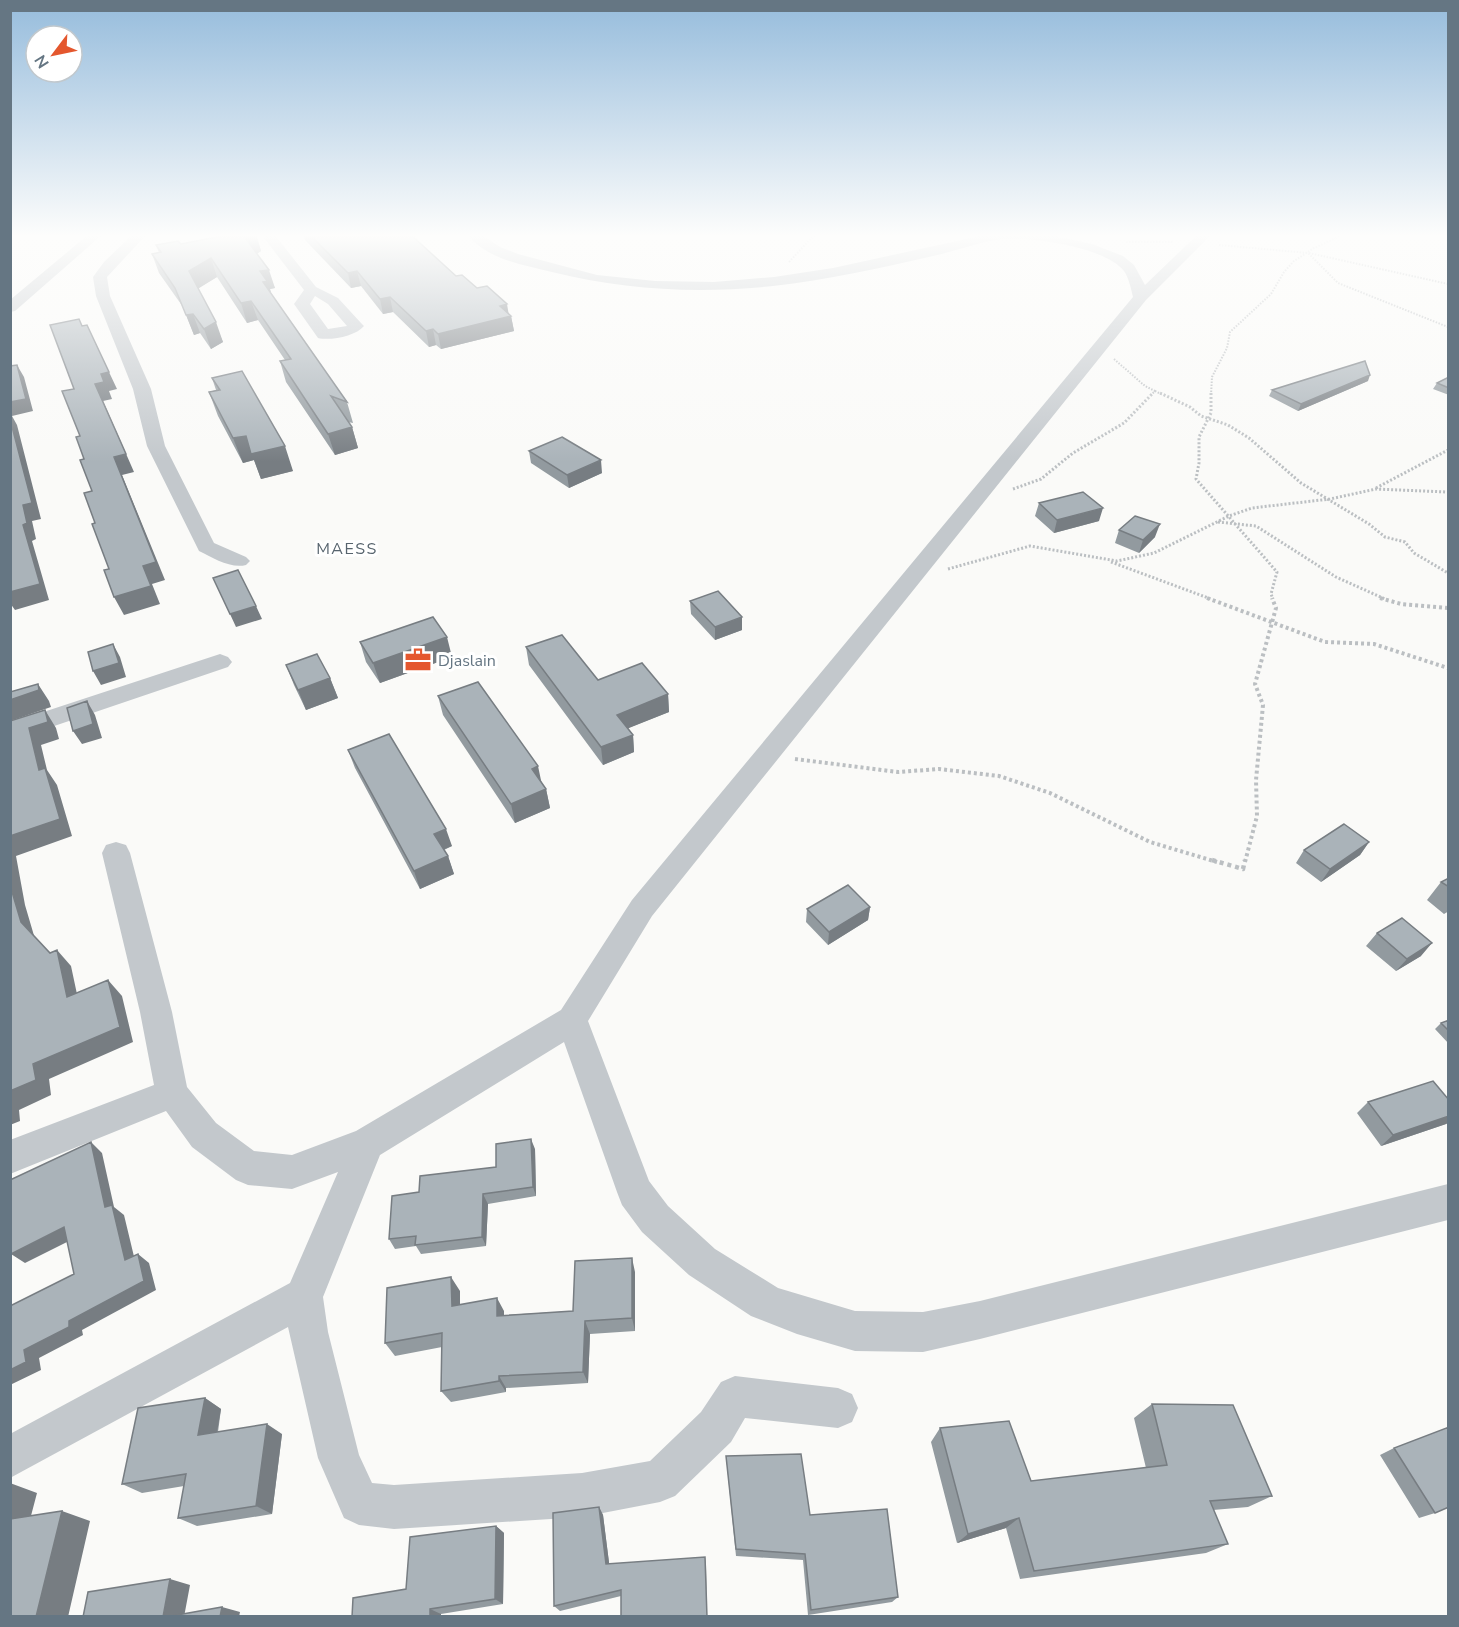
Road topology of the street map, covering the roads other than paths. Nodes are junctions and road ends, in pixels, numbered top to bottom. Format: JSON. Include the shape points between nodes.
{"nodes":[{"id":1,"x":109,"y":310,"type":"edge"},
{"id":2,"x":1130,"y":310,"type":"edge"},
{"id":3,"x":238,"y":561,"type":"dead end"},
{"id":4,"x":220,"y":662,"type":"dead end"},
{"id":5,"x":10,"y":732,"type":"edge"},
{"id":6,"x":116,"y":853,"type":"dead end"},
{"id":7,"x":572,"y":1020,"type":"junction"},
{"id":8,"x":172,"y":1093,"type":"junction"},
{"id":9,"x":367,"y":1144,"type":"junction"},
{"id":10,"x":10,"y":1157,"type":"edge"},
{"id":11,"x":1449,"y":1202,"type":"edge"},
{"id":12,"x":304,"y":1297,"type":"junction"},
{"id":13,"x":838,"y":1408,"type":"dead end"},
{"id":14,"x":10,"y":1457,"type":"edge"}],
"edges":[{"from":1,"to":3,"type":"street","via":[[142,389],[156,446],[206,547]]},
{"from":2,"to":7,"type":"street","via":[[642,908]]},
{"from":4,"to":5,"type":"street"},
{"from":6,"to":8,"type":"street"},
{"from":7,"to":9,"type":"street"},
{"from":7,"to":11,"type":"street","via":[[635,1192],[655,1219],[702,1262],[765,1302],[855,1330],[923,1332],[980,1320]]},
{"from":8,"to":9,"type":"street","via":[[204,1135],[248,1168],[292,1172]]},
{"from":8,"to":10,"type":"street"},
{"from":9,"to":12,"type":"street"},
{"from":12,"to":13,"type":"street","via":[[308,1332],[339,1458],[360,1503],[394,1507],[582,1496],[660,1481],[716,1427],[735,1396]]},
{"from":12,"to":14,"type":"street"}]}
